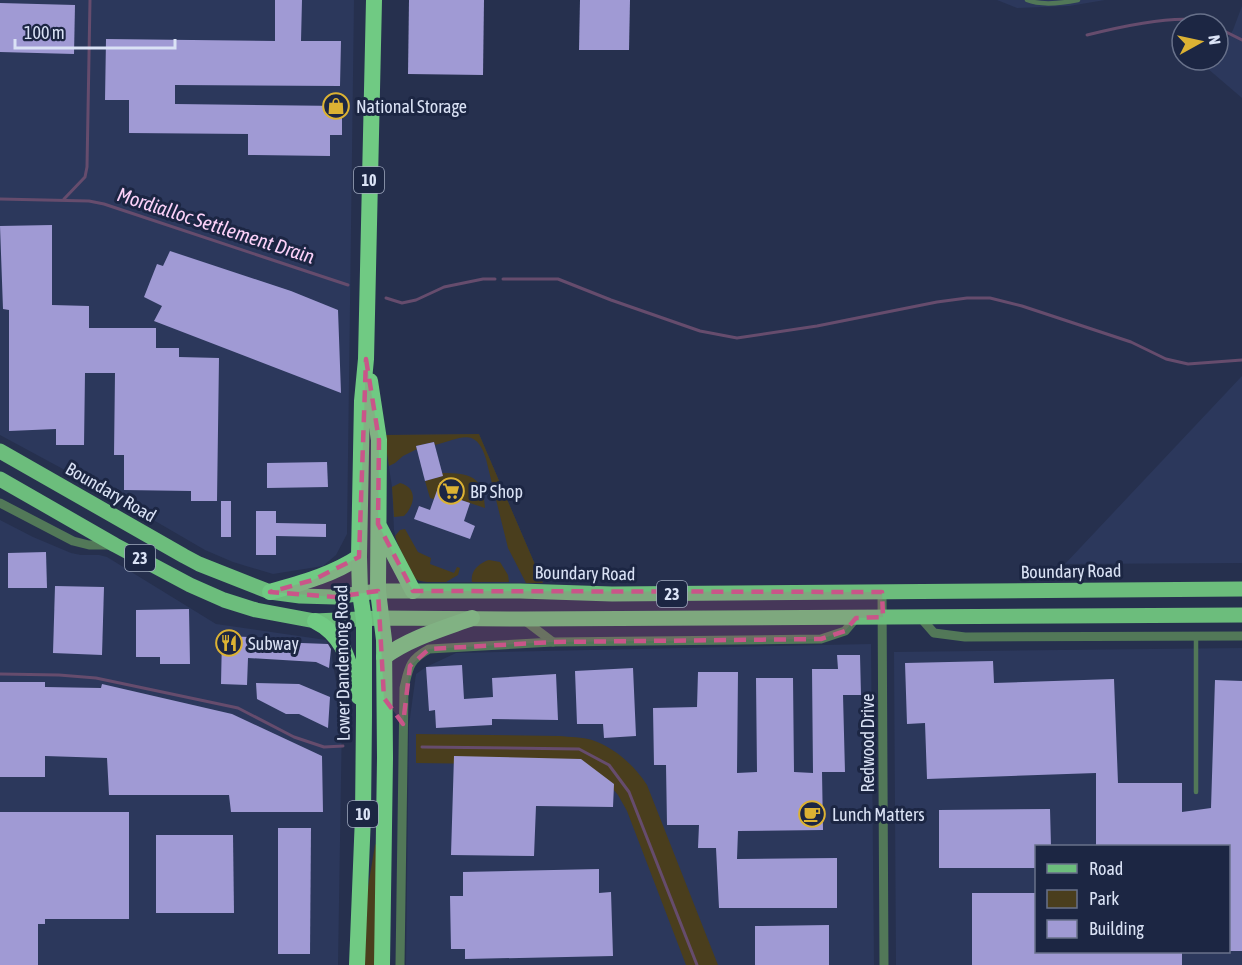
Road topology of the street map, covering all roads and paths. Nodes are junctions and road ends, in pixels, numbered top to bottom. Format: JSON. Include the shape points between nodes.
{"nodes":[{"id":1,"x":374,"y":0,"type":"edge"},
{"id":2,"x":1027,"y":0,"type":"edge"},
{"id":3,"x":1078,"y":0,"type":"edge"},
{"id":4,"x":366,"y":359,"type":"junction"},
{"id":5,"x":0,"y":451,"type":"edge"},
{"id":6,"x":0,"y":479,"type":"edge"},
{"id":7,"x":0,"y":503,"type":"edge"},
{"id":8,"x":378,"y":524,"type":"junction"},
{"id":9,"x":115,"y":544,"type":"junction"},
{"id":10,"x":359,"y":557,"type":"junction"},
{"id":11,"x":1242,"y":589,"type":"edge"},
{"id":12,"x":378,"y":591,"type":"junction"},
{"id":13,"x":413,"y":591,"type":"junction"},
{"id":14,"x":270,"y":592,"type":"junction"},
{"id":15,"x":882,"y":592,"type":"junction"},
{"id":16,"x":360,"y":594,"type":"junction"},
{"id":17,"x":1242,"y":615,"type":"edge"},
{"id":18,"x":883,"y":617,"type":"junction"},
{"id":19,"x":920,"y":617,"type":"junction"},
{"id":20,"x":472,"y":618,"type":"junction"},
{"id":21,"x":856,"y":618,"type":"junction"},
{"id":22,"x":373,"y":619,"type":"junction"},
{"id":23,"x":522,"y":619,"type":"junction"},
{"id":24,"x":315,"y":621,"type":"junction"},
{"id":25,"x":1196,"y":636,"type":"junction"},
{"id":26,"x":1242,"y":636,"type":"edge"},
{"id":27,"x":553,"y":642,"type":"junction"},
{"id":28,"x":384,"y":657,"type":"junction"},
{"id":29,"x":384,"y":698,"type":"junction"},
{"id":30,"x":364,"y":716,"type":"junction"},
{"id":31,"x":403,"y":724,"type":"junction"},
{"id":32,"x":1196,"y":792,"type":"dead end"},
{"id":33,"x":357,"y":965,"type":"edge"},
{"id":34,"x":382,"y":965,"type":"edge"},
{"id":35,"x":400,"y":965,"type":"edge"},
{"id":36,"x":884,"y":965,"type":"edge"}],
"edges":[{"from":1,"to":4,"type":"highway","name":"Lower Dandenong Road","number":"10"},
{"from":2,"to":3,"type":"lane"},
{"from":4,"to":8,"type":"highway","name":"Lower Dandenong Road","number":"10","via":[[379,440]]},
{"from":4,"to":10,"type":"highway","name":"Lower Dandenong Road","number":"10"},
{"from":5,"to":14,"type":"main road","name":"Boundary Road","number":"23","via":[[192,560]]},
{"from":6,"to":9,"type":"main road","number":"23"},
{"from":7,"to":9,"type":"street","via":[[73,542]]},
{"from":8,"to":12,"type":"highway","name":"Lower Dandenong Road","number":"10"},
{"from":8,"to":13,"type":"highway"},
{"from":9,"to":24,"type":"main road","number":"23","via":[[224,600]]},
{"from":10,"to":14,"type":"highway","via":[[313,580]]},
{"from":10,"to":16,"type":"highway","name":"Lower Dandenong Road","number":"10"},
{"from":11,"to":15,"type":"main road","name":"Boundary Road","number":"23"},
{"from":12,"to":13,"type":"main road","name":"Boundary Road","number":"23"},
{"from":12,"to":16,"type":"main road","name":"Boundary Road","number":"23"},
{"from":12,"to":22,"type":"highway","name":"Lower Dandenong Road","number":"10"},
{"from":13,"to":15,"type":"main road","name":"Boundary Road","number":"23"},
{"from":14,"to":16,"type":"main road","name":"Boundary Road","number":"23","via":[[335,597]]},
{"from":15,"to":18,"type":"street","name":"Redwood Drive"},
{"from":16,"to":22,"type":"highway","name":"Lower Dandenong Road","number":"10"},
{"from":17,"to":19,"type":"main road","number":"23"},
{"from":18,"to":19,"type":"main road","number":"23"},
{"from":18,"to":21,"type":"main road","number":"23"},
{"from":18,"to":36,"type":"street","name":"Redwood Drive"},
{"from":19,"to":25,"type":"street","via":[[934,633],[965,637]]},
{"from":20,"to":22,"type":"main road","number":"23"},
{"from":20,"to":23,"type":"main road","number":"23"},
{"from":20,"to":28,"type":"highway","via":[[416,639]]},
{"from":21,"to":23,"type":"main road","number":"23"},
{"from":21,"to":27,"type":"street","via":[[845,631],[821,639]]},
{"from":22,"to":24,"type":"main road","number":"23"},
{"from":22,"to":28,"type":"highway","name":"Lower Dandenong Road","number":"10"},
{"from":22,"to":30,"type":"highway","name":"Lower Dandenong Road","number":"10"},
{"from":23,"to":27,"type":"street"},
{"from":24,"to":30,"type":"highway","via":[[339,641]]},
{"from":25,"to":26,"type":"street"},
{"from":25,"to":32,"type":"lane"},
{"from":27,"to":31,"type":"street","via":[[429,649],[410,666],[404,688]]},
{"from":28,"to":29,"type":"highway","name":"Lower Dandenong Road","number":"10"},
{"from":29,"to":31,"type":"street"},
{"from":29,"to":34,"type":"highway","name":"Lower Dandenong Road","number":"10"},
{"from":30,"to":33,"type":"highway","name":"Lower Dandenong Road","number":"10"},
{"from":31,"to":35,"type":"street"}]}
